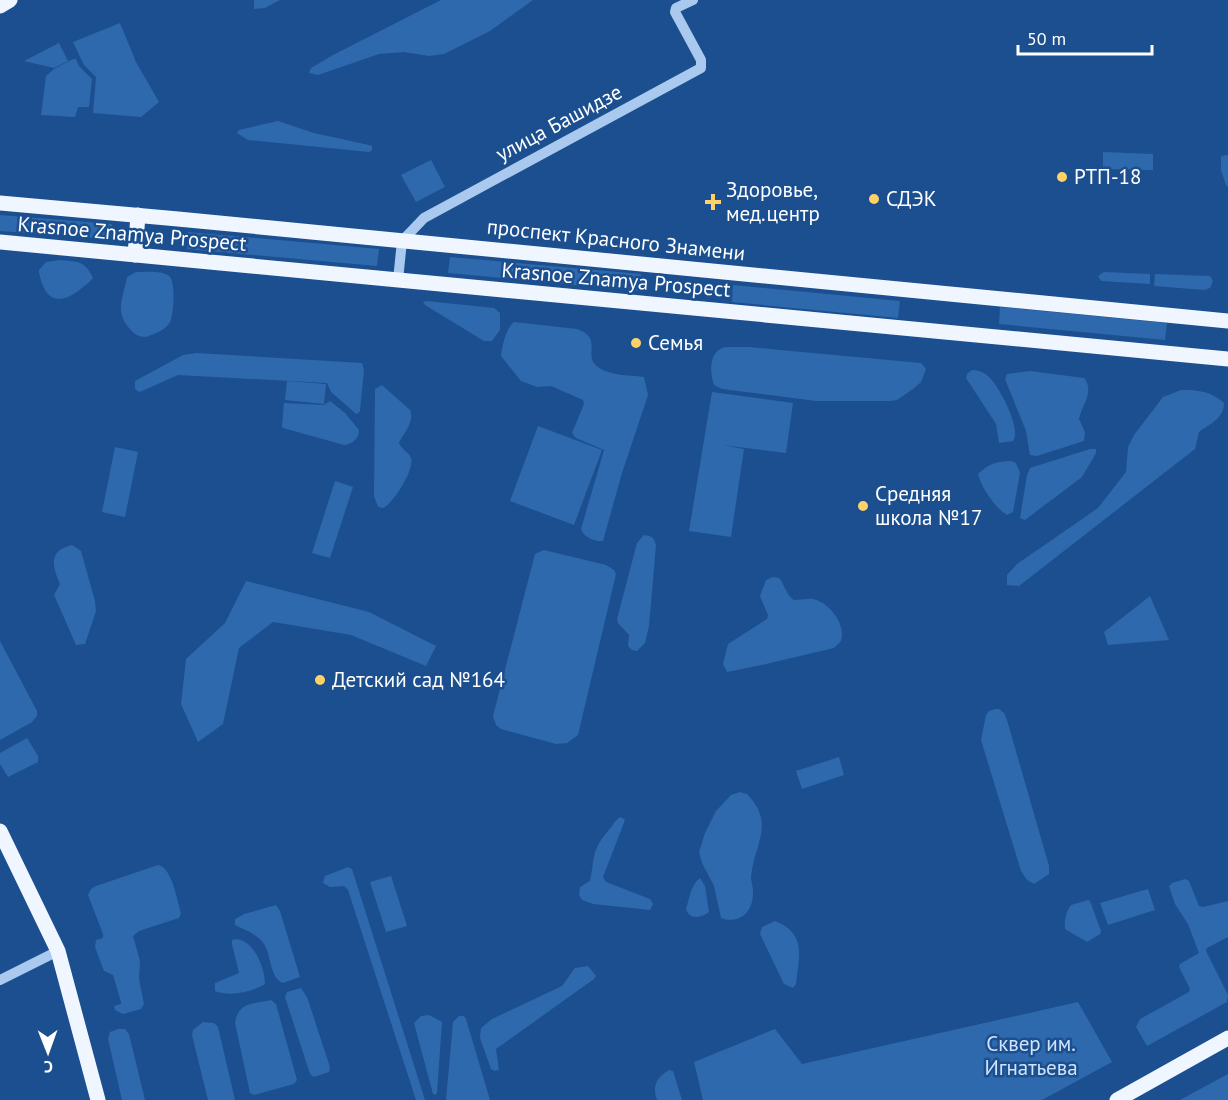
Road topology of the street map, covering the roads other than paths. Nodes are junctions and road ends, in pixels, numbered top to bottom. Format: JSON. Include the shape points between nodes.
{"nodes":[{"id":1,"x":10,"y":0,"type":"edge"},
{"id":2,"x":693,"y":0,"type":"edge"},
{"id":3,"x":0,"y":6,"type":"edge"},
{"id":4,"x":0,"y":203,"type":"edge"},
{"id":5,"x":138,"y":215,"type":"junction"},
{"id":6,"x":402,"y":240,"type":"junction"},
{"id":7,"x":0,"y":242,"type":"edge"},
{"id":8,"x":135,"y":255,"type":"junction"},
{"id":9,"x":398,"y":280,"type":"junction"},
{"id":10,"x":1228,"y":321,"type":"edge"},
{"id":11,"x":1228,"y":359,"type":"edge"},
{"id":12,"x":0,"y":831,"type":"edge"},
{"id":13,"x":58,"y":951,"type":"junction"},
{"id":14,"x":0,"y":980,"type":"edge"},
{"id":15,"x":1228,"y":1038,"type":"edge"},
{"id":16,"x":98,"y":1100,"type":"edge"},
{"id":17,"x":1117,"y":1100,"type":"edge"}],
"edges":[{"from":1,"to":3,"type":"main road"},
{"from":2,"to":6,"type":"street","name":"улица Башидзе","via":[[675,12],[701,60],[701,68],[424,218]]},
{"from":4,"to":5,"type":"main road","name":"проспект Красного Знамени"},
{"from":5,"to":6,"type":"main road","name":"проспект Красного Знамени"},
{"from":5,"to":8,"type":"main road"},
{"from":6,"to":9,"type":"street"},
{"from":6,"to":10,"type":"main road","name":"проспект Красного Знамени"},
{"from":7,"to":8,"type":"main road","name":"Krasnoe Znamya Prospect"},
{"from":8,"to":9,"type":"main road","name":"Krasnoe Znamya Prospect"},
{"from":9,"to":11,"type":"main road","name":"Krasnoe Znamya Prospect"},
{"from":12,"to":13,"type":"main road"},
{"from":13,"to":14,"type":"street"},
{"from":13,"to":16,"type":"main road"},
{"from":15,"to":17,"type":"main road"}]}
